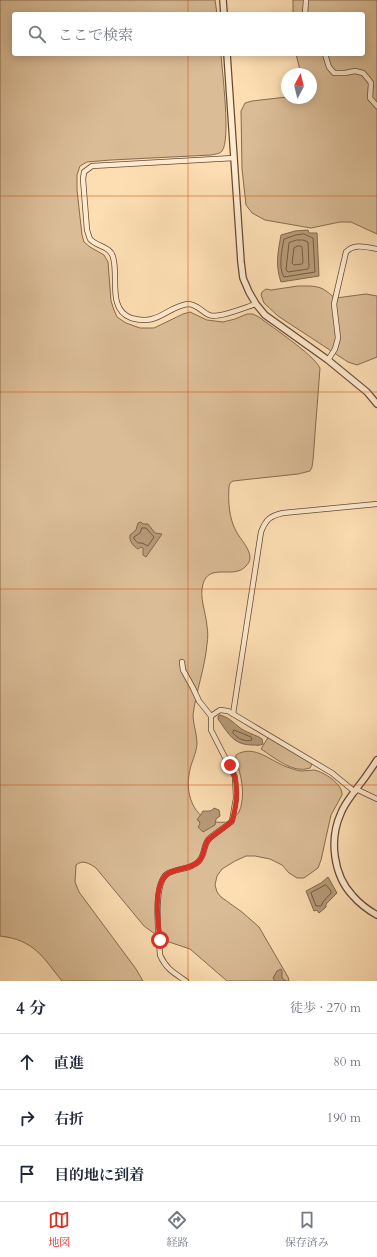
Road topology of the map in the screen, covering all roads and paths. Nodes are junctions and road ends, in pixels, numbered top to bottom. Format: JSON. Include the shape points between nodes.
{"nodes":[{"id":1,"x":223,"y":0,"type":"edge"},
{"id":2,"x":306,"y":0,"type":"edge"},
{"id":3,"x":224,"y":12,"type":"edge"},
{"id":4,"x":305,"y":12,"type":"edge"},
{"id":5,"x":227,"y":56,"type":"edge"},
{"id":6,"x":326,"y":56,"type":"edge"},
{"id":7,"x":377,"y":106,"type":"edge"},
{"id":8,"x":234,"y":158,"type":"junction"},
{"id":9,"x":377,"y":249,"type":"edge"},
{"id":10,"x":256,"y":304,"type":"junction"},
{"id":11,"x":328,"y":360,"type":"junction"},
{"id":12,"x":377,"y":404,"type":"edge"},
{"id":13,"x":377,"y":504,"type":"edge"},
{"id":14,"x":182,"y":662,"type":"dead end"},
{"id":15,"x":233,"y":714,"type":"junction"},
{"id":16,"x":211,"y":716,"type":"junction"},
{"id":17,"x":377,"y":760,"type":"edge"},
{"id":18,"x":356,"y":790,"type":"junction"},
{"id":19,"x":377,"y":799,"type":"edge"},
{"id":20,"x":377,"y":915,"type":"edge"},
{"id":21,"x":186,"y":981,"type":"edge"}],
"edges":[{"from":1,"to":3,"type":"street"},
{"from":2,"to":4,"type":"street"},
{"from":5,"to":8,"type":"street"},
{"from":6,"to":7,"type":"street","via":[[334,73],[363,73],[370,83],[370,98]]},
{"from":8,"to":10,"type":"street","via":[[243,278]]},
{"from":8,"to":10,"type":"street","via":[[92,166],[84,172],[83,179],[87,230],[90,238],[107,249],[114,258],[117,304],[127,316],[153,319],[183,305],[191,304],[210,316],[217,316]]},
{"from":9,"to":11,"type":"street","via":[[357,246],[346,252],[334,304],[338,338]]},
{"from":10,"to":11,"type":"street","via":[[265,315]]},
{"from":11,"to":12,"type":"street","via":[[367,392]]},
{"from":13,"to":15,"type":"street","via":[[283,513],[267,519],[261,532]]},
{"from":14,"to":16,"type":"street","via":[[183,670],[199,702]]},
{"from":15,"to":16,"type":"street","via":[[220,710]]},
{"from":15,"to":18,"type":"street"},
{"from":16,"to":21,"type":"street","via":[[211,730],[235,777],[234,816],[228,826],[208,840],[200,861],[193,866],[169,873],[163,877],[159,885],[160,955],[168,969]]},
{"from":17,"to":18,"type":"street"},
{"from":18,"to":19,"type":"street"},
{"from":18,"to":20,"type":"street","via":[[340,813],[335,832],[336,863],[352,895],[363,907]]}]}
